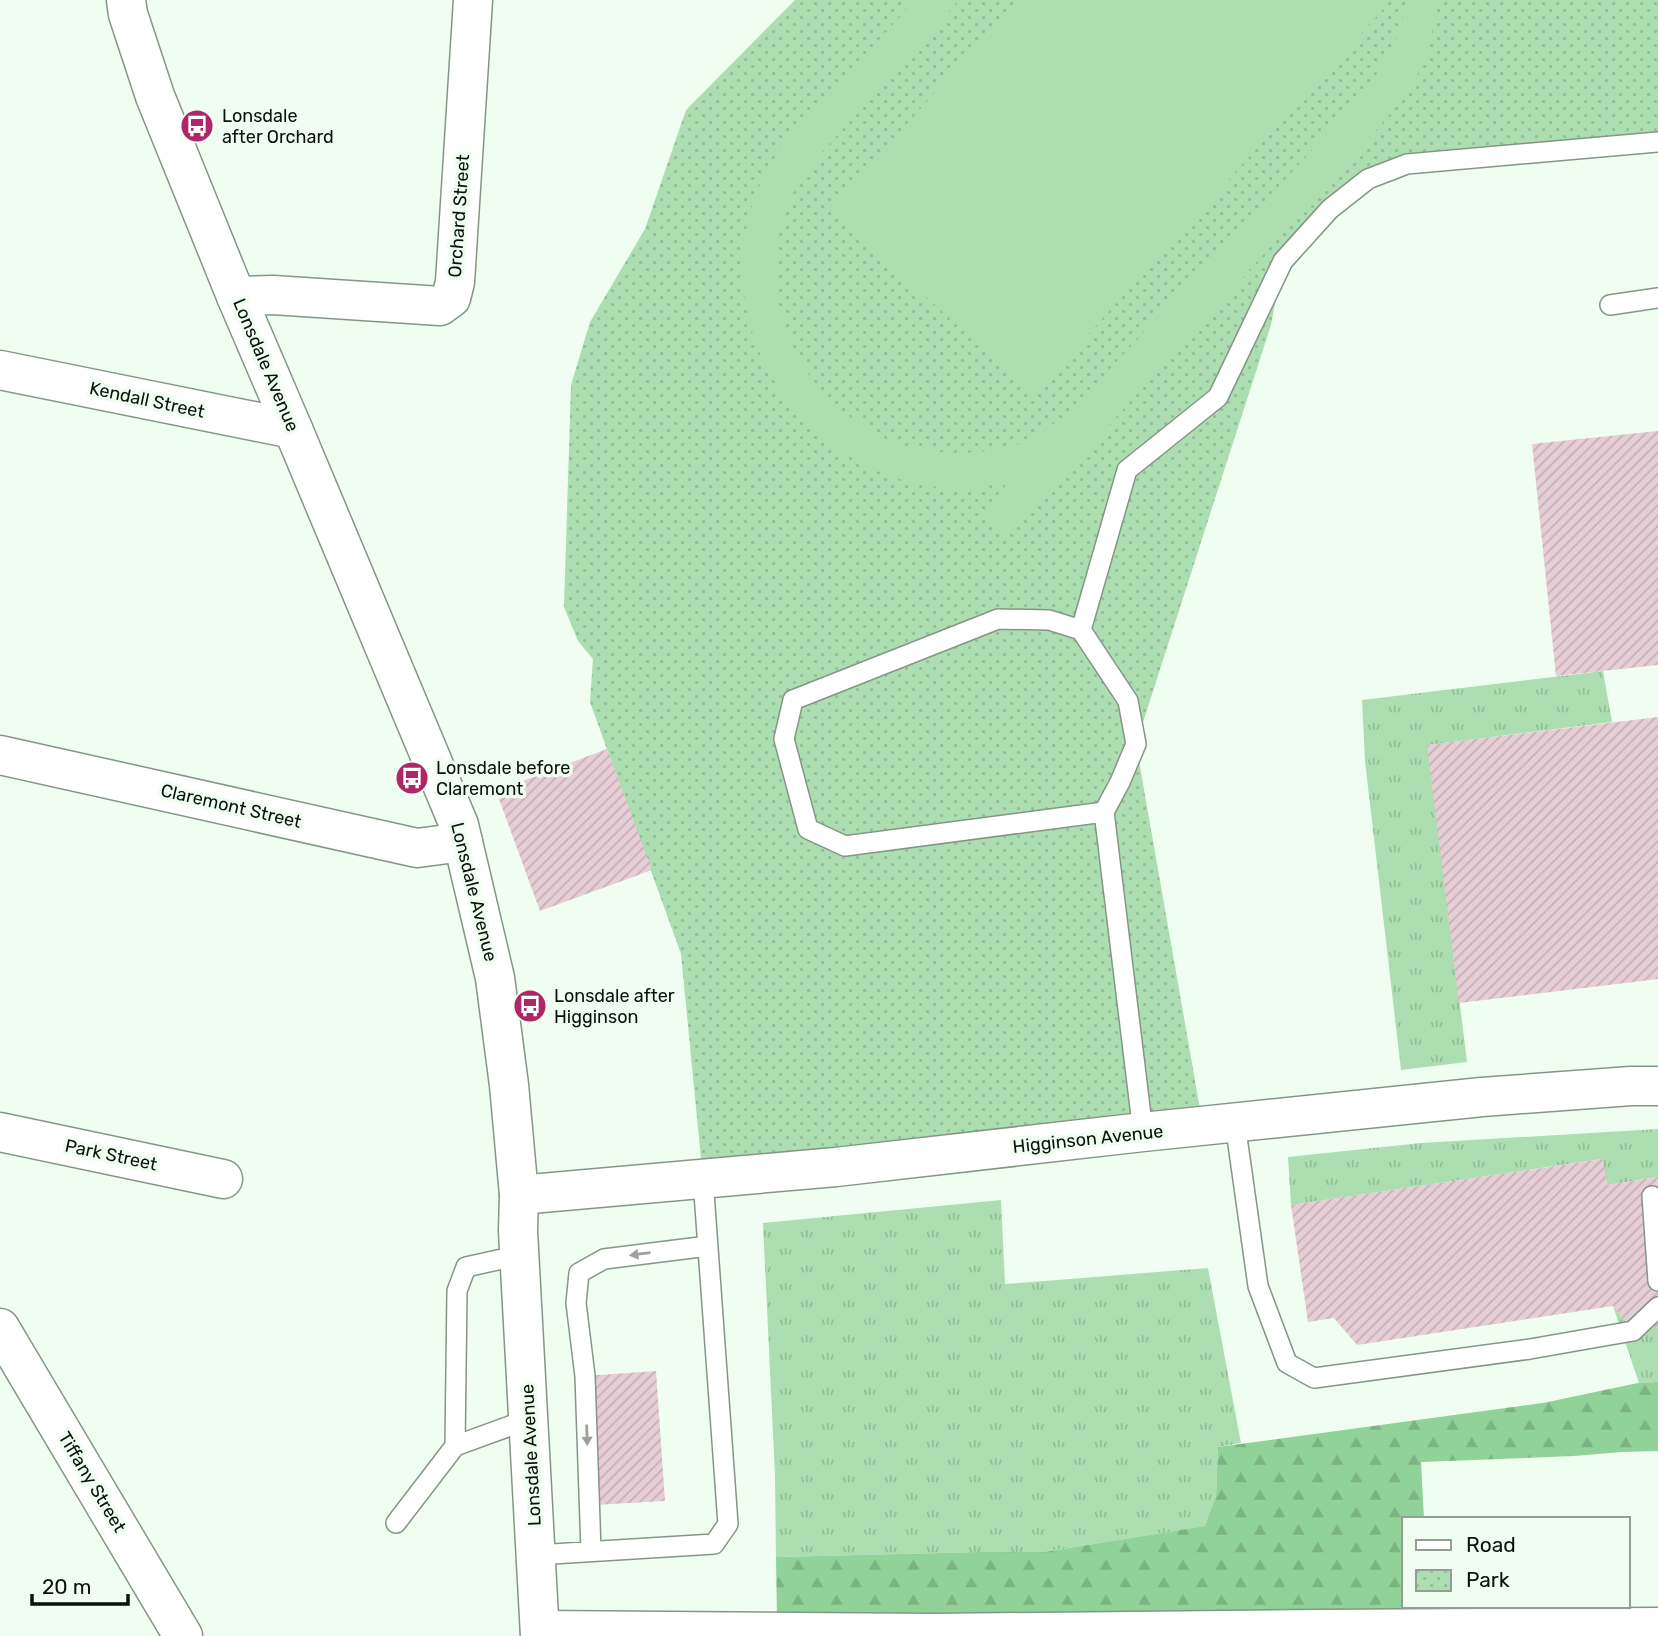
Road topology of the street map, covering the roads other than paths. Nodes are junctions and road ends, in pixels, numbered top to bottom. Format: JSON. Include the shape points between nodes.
{"nodes":[{"id":1,"x":126,"y":0,"type":"edge"},
{"id":2,"x":473,"y":0,"type":"edge"},
{"id":3,"x":1658,"y":142,"type":"edge"},
{"id":4,"x":236,"y":296,"type":"junction"},
{"id":5,"x":1658,"y":298,"type":"edge"},
{"id":6,"x":1610,"y":305,"type":"dead end"},
{"id":7,"x":0,"y":370,"type":"edge"},
{"id":8,"x":293,"y":429,"type":"junction"},
{"id":9,"x":1082,"y":630,"type":"junction"},
{"id":10,"x":0,"y":755,"type":"edge"},
{"id":11,"x":1104,"y":812,"type":"junction"},
{"id":12,"x":463,"y":842,"type":"junction"},
{"id":13,"x":1658,"y":1086,"type":"edge"},
{"id":14,"x":1235,"y":1123,"type":"junction"},
{"id":15,"x":0,"y":1132,"type":"edge"},
{"id":16,"x":1143,"y":1132,"type":"junction"},
{"id":17,"x":223,"y":1179,"type":"dead end"},
{"id":18,"x":703,"y":1179,"type":"junction"},
{"id":19,"x":519,"y":1195,"type":"junction"},
{"id":20,"x":1652,"y":1196,"type":"dead end"},
{"id":21,"x":708,"y":1246,"type":"junction"},
{"id":22,"x":520,"y":1255,"type":"junction"},
{"id":23,"x":1658,"y":1281,"type":"edge"},
{"id":24,"x":1658,"y":1307,"type":"edge"},
{"id":25,"x":0,"y":1328,"type":"edge"},
{"id":26,"x":529,"y":1419,"type":"junction"},
{"id":27,"x":455,"y":1446,"type":"junction"},
{"id":28,"x":396,"y":1523,"type":"dead end"},
{"id":29,"x":591,"y":1551,"type":"junction"},
{"id":30,"x":536,"y":1555,"type":"junction"},
{"id":31,"x":1658,"y":1628,"type":"edge"},
{"id":32,"x":540,"y":1633,"type":"edge"},
{"id":33,"x":183,"y":1636,"type":"edge"}],
"edges":[{"from":1,"to":4,"type":"street","name":"Lonsdale Avenue","via":[[155,96]]},
{"from":2,"to":4,"type":"street","name":"Orchard Street","via":[[456,282],[451,298],[440,306]]},
{"from":3,"to":9,"type":"lane","via":[[1407,164],[1368,180],[1330,209],[1283,261],[1218,397],[1127,470]]},
{"from":4,"to":8,"type":"street","name":"Lonsdale Avenue"},
{"from":5,"to":6,"type":"lane"},
{"from":7,"to":8,"type":"street","name":"Kendall Street"},
{"from":8,"to":12,"type":"street","name":"Lonsdale Avenue"},
{"from":9,"to":11,"type":"lane","via":[[1128,701],[1136,744]]},
{"from":9,"to":11,"type":"lane","via":[[1049,620],[998,619],[793,700],[784,739],[808,828],[845,846]]},
{"from":10,"to":12,"type":"street","name":"Claremont Street","via":[[417,848]]},
{"from":11,"to":16,"type":"lane"},
{"from":12,"to":19,"type":"street","name":"Lonsdale Avenue","via":[[495,978]]},
{"from":13,"to":14,"type":"street","name":"Higginson Avenue","via":[[1482,1097]]},
{"from":14,"to":16,"type":"street","name":"Higginson Avenue"},
{"from":14,"to":24,"type":"lane","via":[[1258,1286],[1287,1363],[1314,1378],[1633,1331]]},
{"from":15,"to":17,"type":"street","name":"Park Street"},
{"from":16,"to":18,"type":"street","name":"Higginson Avenue"},
{"from":18,"to":19,"type":"street","name":"Higginson Avenue"},
{"from":18,"to":21,"type":"lane"},
{"from":19,"to":22,"type":"street","name":"Lonsdale Avenue"},
{"from":20,"to":23,"type":"lane"},
{"from":21,"to":29,"type":"lane","one_way":true,"via":[[604,1259],[579,1273],[576,1303],[585,1376]]},
{"from":21,"to":29,"type":"lane","via":[[728,1524],[714,1544]]},
{"from":22,"to":26,"type":"street","name":"Lonsdale Avenue"},
{"from":22,"to":27,"type":"lane","via":[[466,1267],[457,1291]]},
{"from":25,"to":33,"type":"street","name":"Tiffany Street"},
{"from":26,"to":27,"type":"lane"},
{"from":26,"to":30,"type":"street","name":"Lonsdale Avenue"},
{"from":27,"to":28,"type":"lane"},
{"from":29,"to":30,"type":"lane"},
{"from":30,"to":32,"type":"street","name":"Lonsdale Avenue"},
{"from":31,"to":32,"type":"street"}]}
